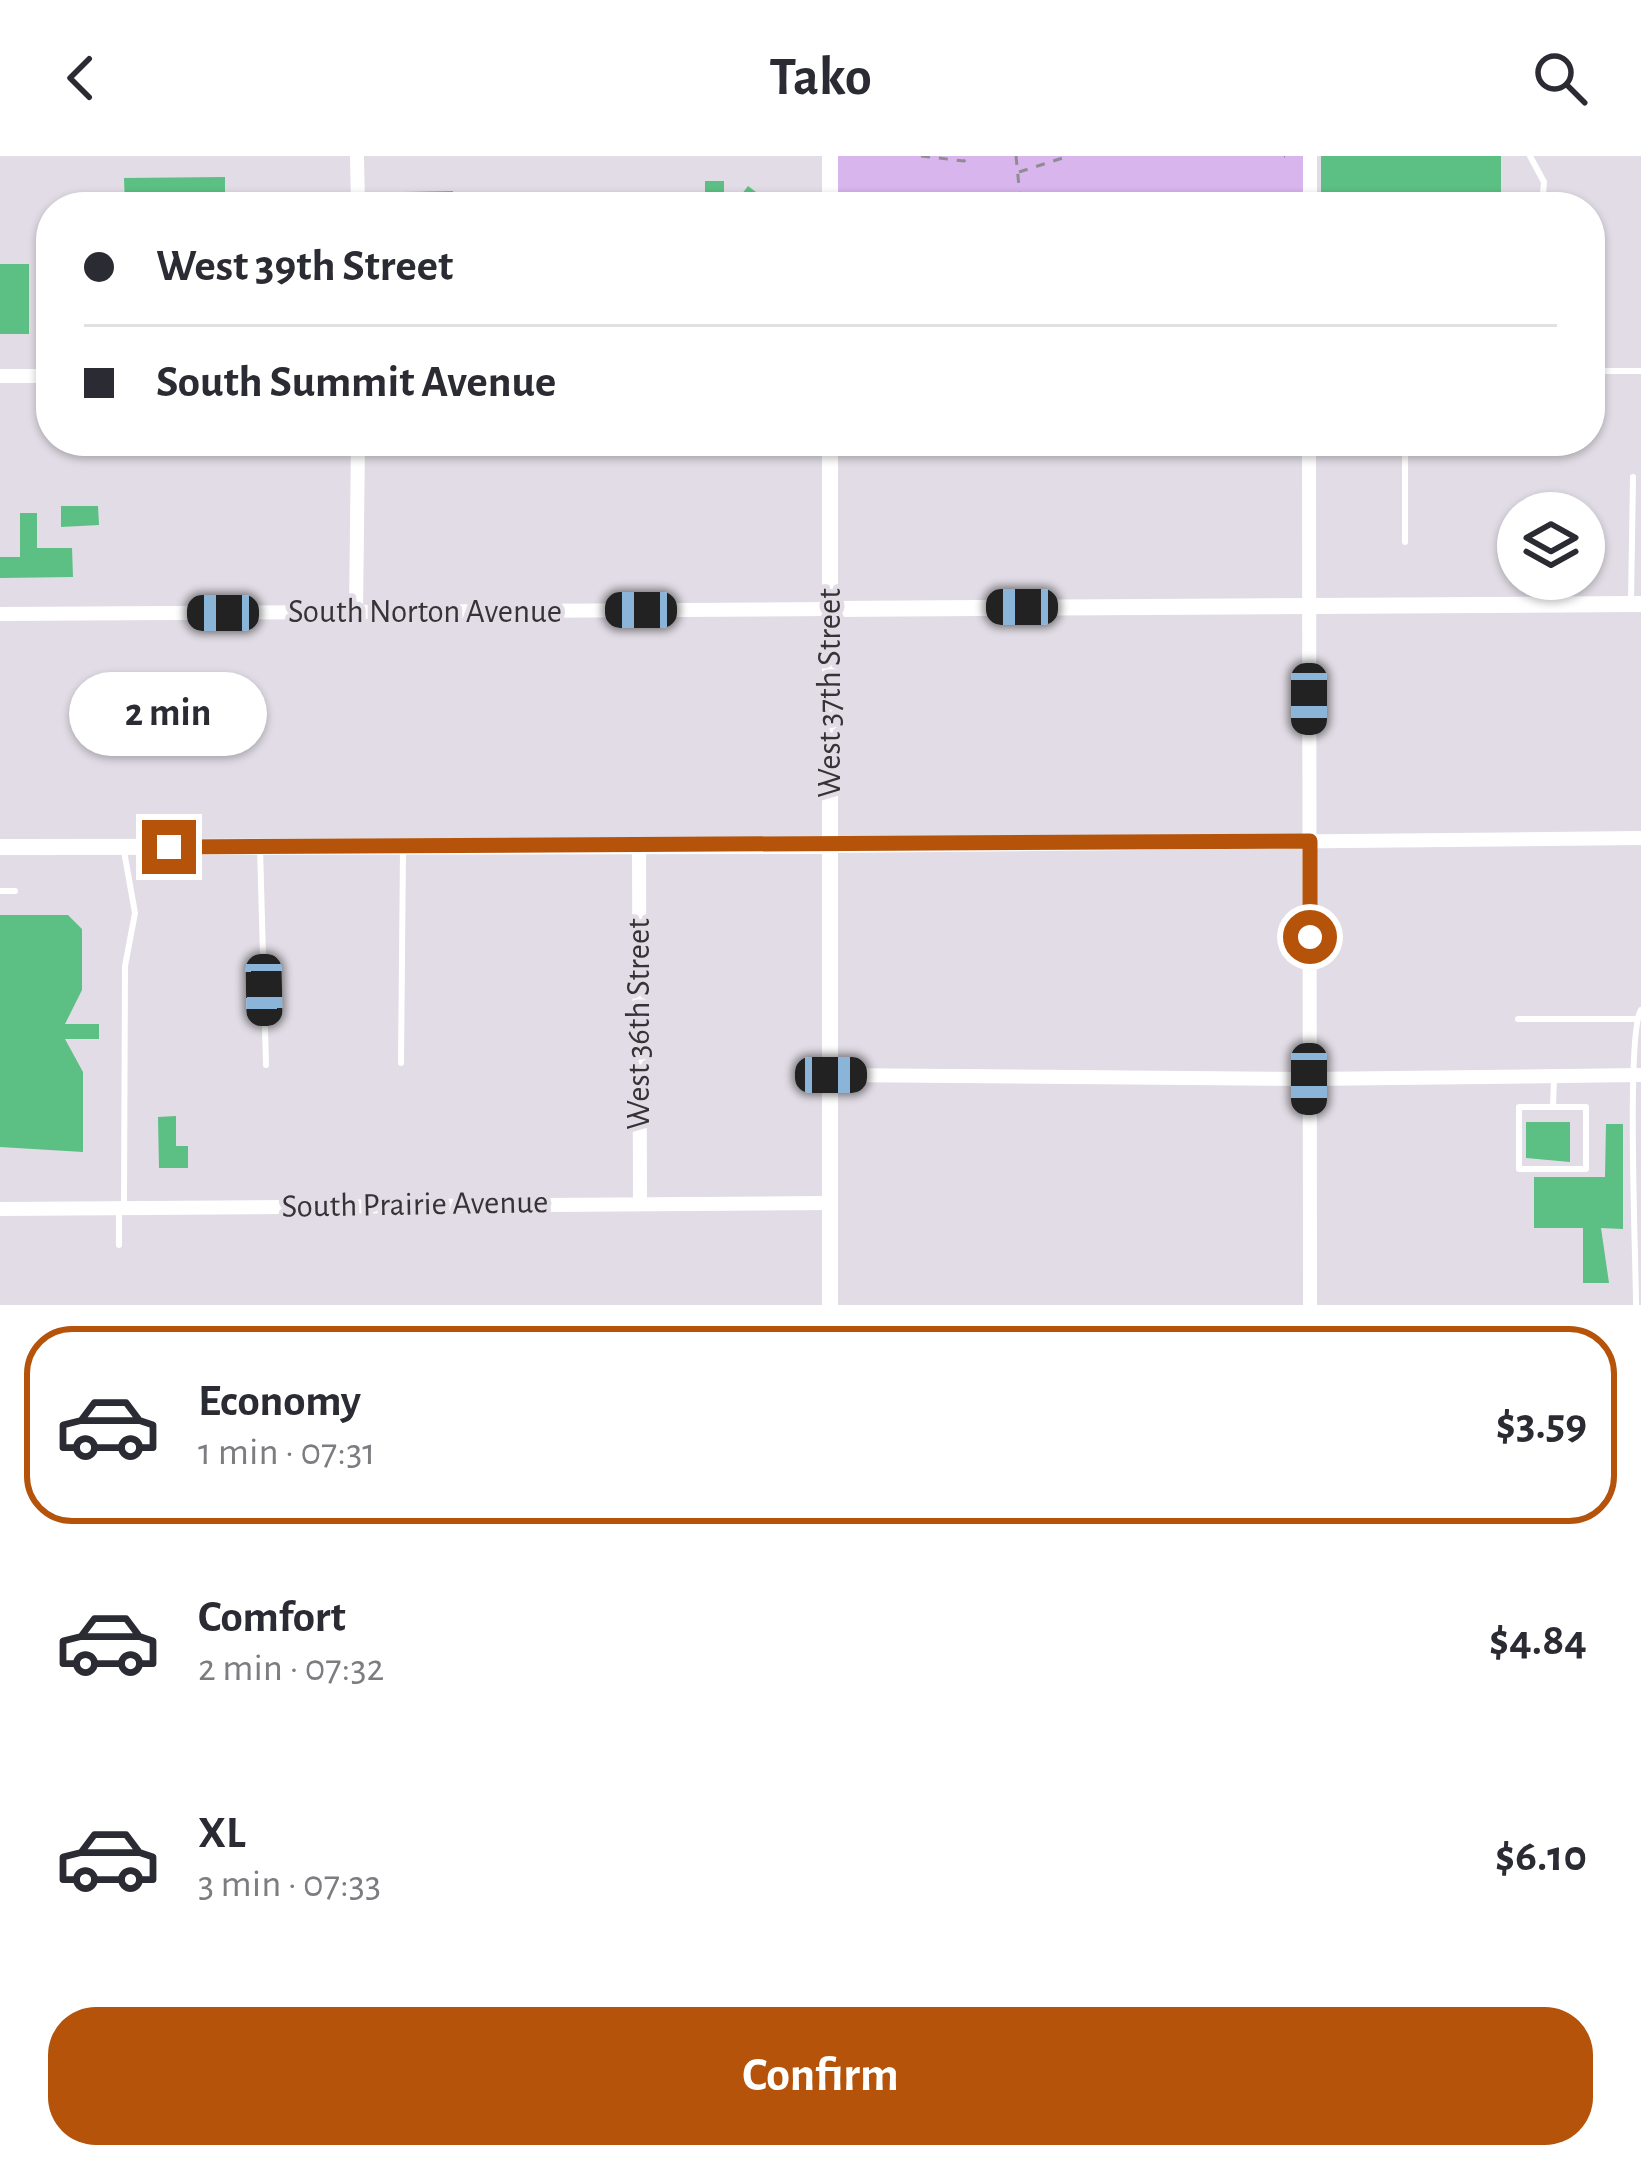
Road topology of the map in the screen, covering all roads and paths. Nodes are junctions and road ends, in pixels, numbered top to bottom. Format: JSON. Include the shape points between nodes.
{"nodes":[{"id":1,"x":357,"y":156,"type":"edge"},
{"id":2,"x":830,"y":156,"type":"edge"},
{"id":3,"x":921,"y":156,"type":"edge"},
{"id":4,"x":971,"y":156,"type":"edge"},
{"id":5,"x":1016,"y":156,"type":"edge"},
{"id":6,"x":1069,"y":156,"type":"edge"},
{"id":7,"x":1310,"y":156,"type":"edge"},
{"id":8,"x":1530,"y":156,"type":"edge"},
{"id":9,"x":1019,"y":172,"type":"junction"},
{"id":10,"x":358,"y":192,"type":"edge"},
{"id":11,"x":830,"y":192,"type":"edge"},
{"id":12,"x":1020,"y":192,"type":"edge"},
{"id":13,"x":1310,"y":192,"type":"edge"},
{"id":14,"x":1543,"y":192,"type":"edge"},
{"id":15,"x":1641,"y":370,"type":"edge"},
{"id":16,"x":1605,"y":371,"type":"edge"},
{"id":17,"x":0,"y":376,"type":"edge"},
{"id":18,"x":36,"y":376,"type":"edge"},
{"id":19,"x":358,"y":456,"type":"edge"},
{"id":20,"x":830,"y":456,"type":"edge"},
{"id":21,"x":1309,"y":456,"type":"edge"},
{"id":22,"x":1405,"y":456,"type":"edge"},
{"id":23,"x":1633,"y":476,"type":"dead end"},
{"id":24,"x":1405,"y":542,"type":"dead end"},
{"id":25,"x":1308,"y":604,"type":"junction"},
{"id":26,"x":1636,"y":604,"type":"edge"},
{"id":27,"x":831,"y":608,"type":"junction"},
{"id":28,"x":356,"y":613,"type":"junction"},
{"id":29,"x":0,"y":614,"type":"edge"},
{"id":30,"x":1641,"y":838,"type":"edge"},
{"id":31,"x":1310,"y":841,"type":"junction"},
{"id":32,"x":0,"y":847,"type":"edge"},
{"id":33,"x":124,"y":847,"type":"junction"},
{"id":34,"x":260,"y":847,"type":"junction"},
{"id":35,"x":403,"y":847,"type":"junction"},
{"id":36,"x":638,"y":847,"type":"junction"},
{"id":37,"x":830,"y":847,"type":"junction"},
{"id":38,"x":0,"y":891,"type":"edge"},
{"id":39,"x":15,"y":891,"type":"dead end"},
{"id":40,"x":1641,"y":1010,"type":"edge"},
{"id":41,"x":1519,"y":1019,"type":"dead end"},
{"id":42,"x":1635,"y":1019,"type":"junction"},
{"id":43,"x":1638,"y":1052,"type":"edge"},
{"id":44,"x":401,"y":1063,"type":"dead end"},
{"id":45,"x":266,"y":1065,"type":"dead end"},
{"id":46,"x":831,"y":1075,"type":"junction"},
{"id":47,"x":1638,"y":1075,"type":"edge"},
{"id":48,"x":1554,"y":1076,"type":"junction"},
{"id":49,"x":1309,"y":1079,"type":"junction"},
{"id":50,"x":1553,"y":1107,"type":"junction"},
{"id":51,"x":640,"y":1202,"type":"junction"},
{"id":52,"x":829,"y":1204,"type":"junction"},
{"id":53,"x":0,"y":1209,"type":"edge"},
{"id":54,"x":122,"y":1209,"type":"junction"},
{"id":55,"x":119,"y":1246,"type":"dead end"},
{"id":56,"x":830,"y":1305,"type":"edge"},
{"id":57,"x":1310,"y":1305,"type":"edge"},
{"id":58,"x":1636,"y":1305,"type":"edge"}],
"edges":[{"from":1,"to":10,"type":"street"},
{"from":2,"to":11,"type":"street"},
{"from":3,"to":4,"type":"path"},
{"from":5,"to":9,"type":"path"},
{"from":6,"to":9,"type":"path"},
{"from":7,"to":13,"type":"street"},
{"from":8,"to":14,"type":"lane"},
{"from":9,"to":12,"type":"path"},
{"from":15,"to":16,"type":"lane"},
{"from":17,"to":18,"type":"street"},
{"from":19,"to":28,"type":"street"},
{"from":20,"to":27,"type":"street","name":"West 37th Street"},
{"from":21,"to":25,"type":"street"},
{"from":22,"to":24,"type":"lane"},
{"from":23,"to":26,"type":"lane"},
{"from":25,"to":26,"type":"street","name":"South Norton Avenue"},
{"from":25,"to":27,"type":"street","name":"South Norton Avenue"},
{"from":25,"to":31,"type":"street"},
{"from":27,"to":28,"type":"street","name":"South Norton Avenue"},
{"from":27,"to":37,"type":"street","name":"West 37th Street"},
{"from":28,"to":29,"type":"street","name":"South Norton Avenue"},
{"from":30,"to":31,"type":"street"},
{"from":31,"to":37,"type":"street"},
{"from":31,"to":49,"type":"street"},
{"from":32,"to":33,"type":"street"},
{"from":33,"to":34,"type":"street"},
{"from":33,"to":54,"type":"lane","via":[[135,913],[125,966]]},
{"from":34,"to":35,"type":"street"},
{"from":34,"to":45,"type":"lane"},
{"from":35,"to":36,"type":"street"},
{"from":35,"to":44,"type":"lane"},
{"from":36,"to":37,"type":"street"},
{"from":36,"to":51,"type":"street","name":"West 36th Street"},
{"from":37,"to":46,"type":"street","name":"West 37th Street"},
{"from":38,"to":39,"type":"lane"},
{"from":40,"to":42,"type":"lane"},
{"from":41,"to":42,"type":"lane"},
{"from":42,"to":43,"type":"lane"},
{"from":43,"to":47,"type":"lane"},
{"from":46,"to":49,"type":"street"},
{"from":46,"to":52,"type":"street","name":"West 37th Street"},
{"from":47,"to":48,"type":"street"},
{"from":47,"to":58,"type":"lane"},
{"from":48,"to":49,"type":"street"},
{"from":48,"to":50,"type":"lane"},
{"from":49,"to":57,"type":"street"},
{"from":50,"to":50,"type":"lane","via":[[1586,1107],[1586,1169],[1519,1169],[1519,1107]]},
{"from":51,"to":52,"type":"street","name":"South Prairie Avenue"},
{"from":51,"to":54,"type":"street","name":"South Prairie Avenue"},
{"from":52,"to":56,"type":"street","name":"West 37th Street"},
{"from":53,"to":54,"type":"street","name":"South Prairie Avenue"},
{"from":54,"to":55,"type":"lane"}]}
